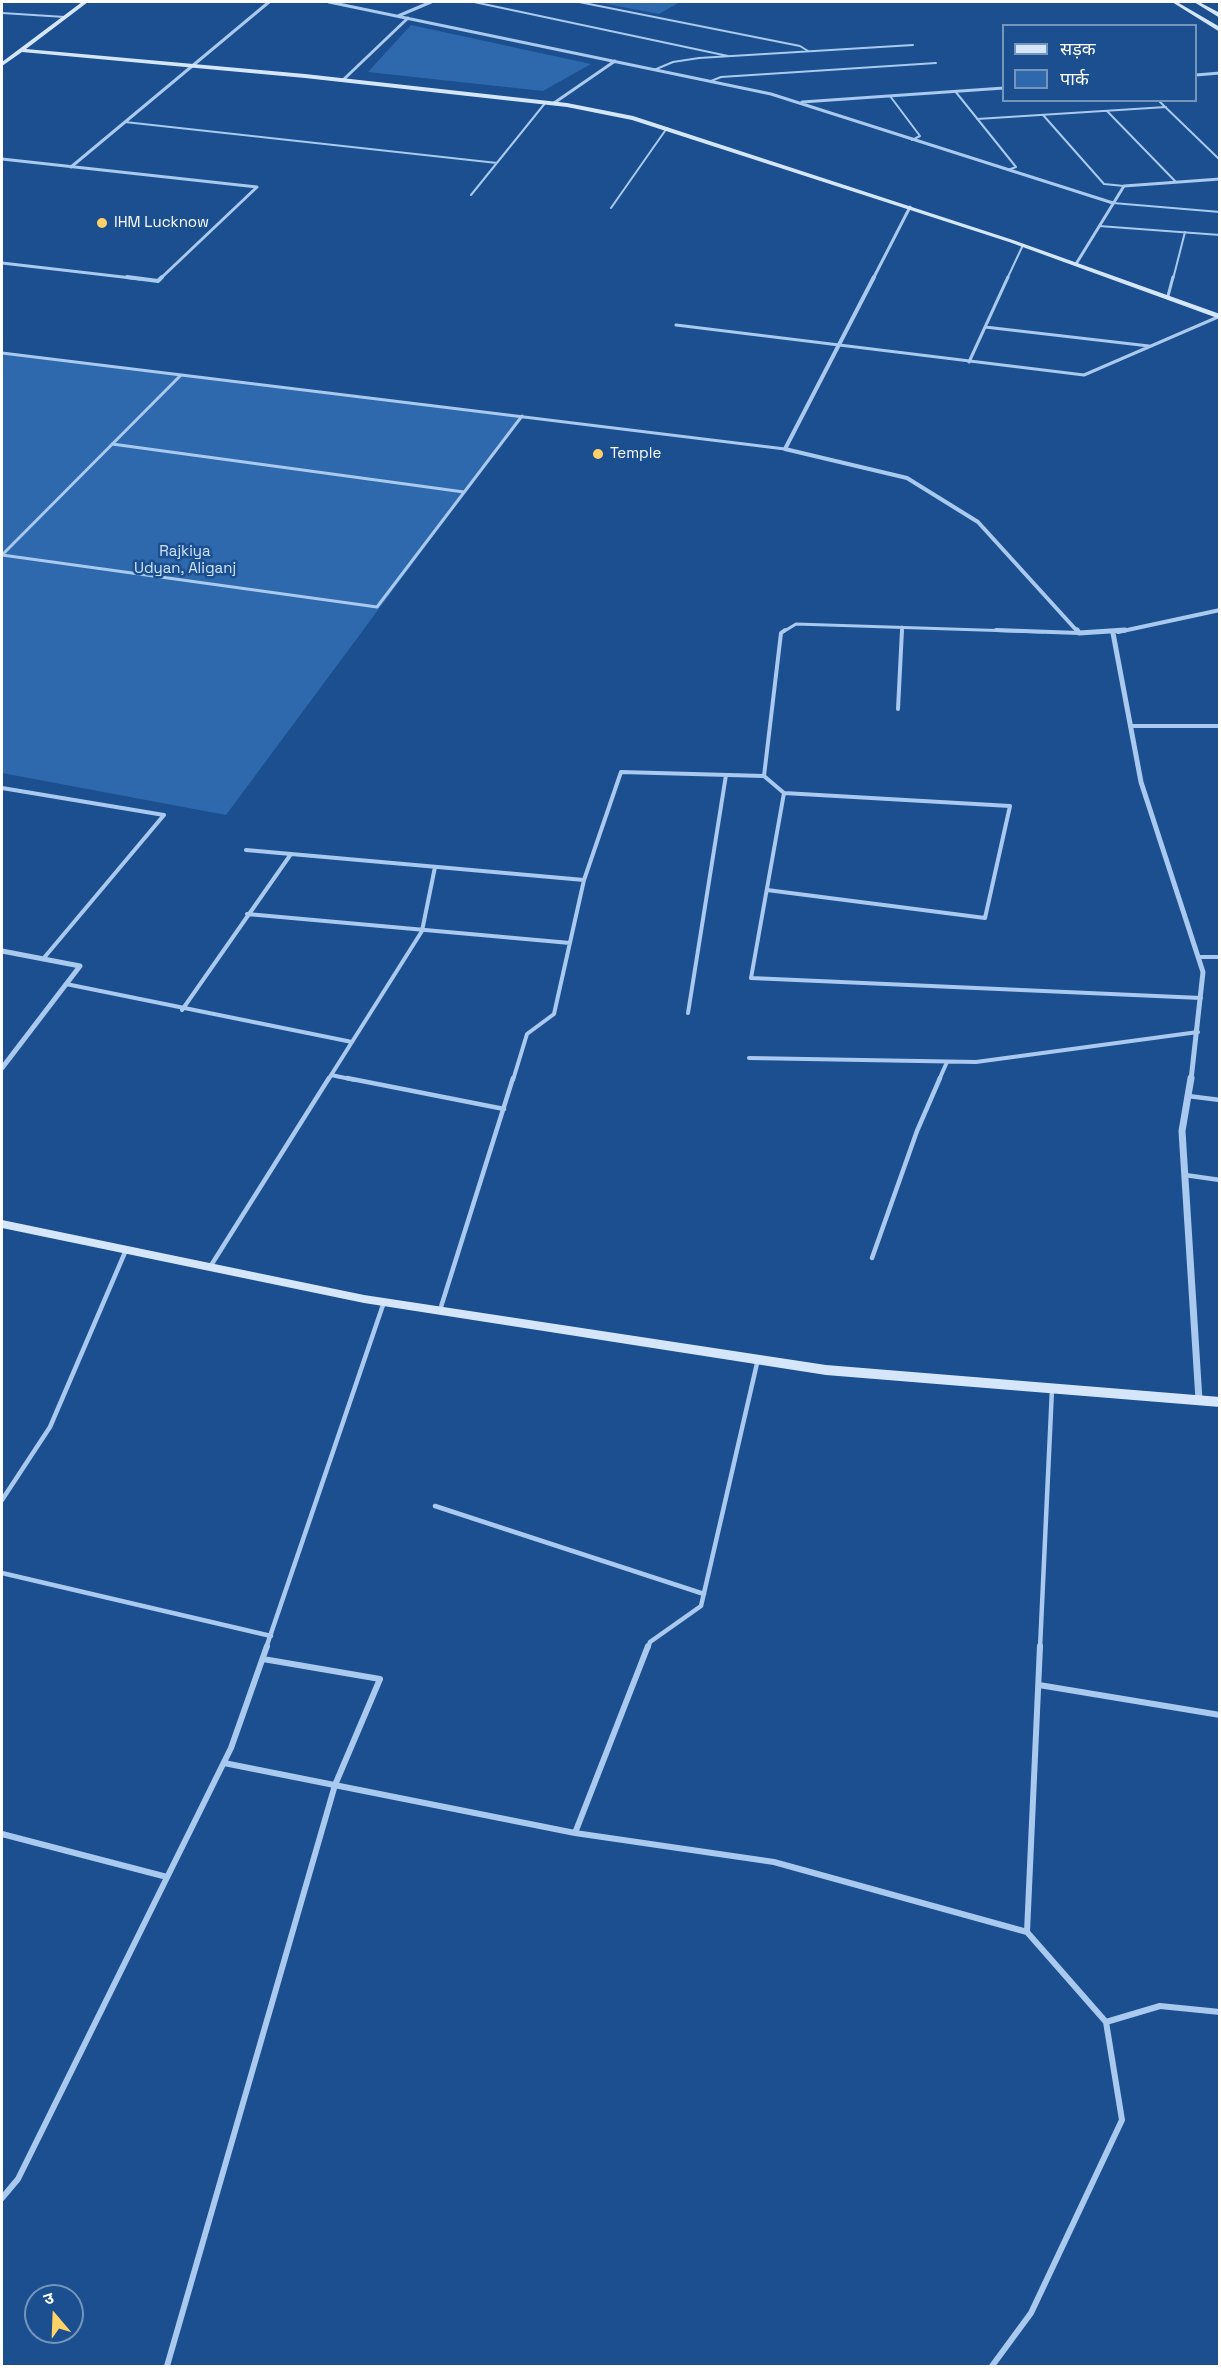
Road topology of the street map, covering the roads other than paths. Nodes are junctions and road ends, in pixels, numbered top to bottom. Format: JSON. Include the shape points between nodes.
{"nodes":[{"id":1,"x":85,"y":2,"type":"edge"},
{"id":2,"x":269,"y":2,"type":"edge"},
{"id":3,"x":329,"y":2,"type":"edge"},
{"id":4,"x":431,"y":2,"type":"edge"},
{"id":5,"x":474,"y":2,"type":"edge"},
{"id":6,"x":579,"y":2,"type":"edge"},
{"id":7,"x":1174,"y":2,"type":"edge"},
{"id":8,"x":1196,"y":2,"type":"edge"},
{"id":9,"x":2,"y":13,"type":"edge"},
{"id":10,"x":398,"y":16,"type":"junction"},
{"id":11,"x":1220,"y":16,"type":"edge"},
{"id":12,"x":64,"y":17,"type":"junction"},
{"id":13,"x":408,"y":18,"type":"junction"},
{"id":14,"x":1220,"y":30,"type":"edge"},
{"id":15,"x":913,"y":45,"type":"dead end"},
{"id":16,"x":21,"y":50,"type":"junction"},
{"id":17,"x":809,"y":51,"type":"junction"},
{"id":18,"x":728,"y":57,"type":"junction"},
{"id":19,"x":615,"y":62,"type":"junction"},
{"id":20,"x":936,"y":63,"type":"dead end"},
{"id":21,"x":2,"y":64,"type":"edge"},
{"id":22,"x":194,"y":66,"type":"junction"},
{"id":23,"x":654,"y":70,"type":"junction"},
{"id":24,"x":1220,"y":73,"type":"edge"},
{"id":25,"x":1197,"y":75,"type":"edge"},
{"id":26,"x":343,"y":80,"type":"junction"},
{"id":27,"x":711,"y":81,"type":"junction"},
{"id":28,"x":1002,"y":88,"type":"edge"},
{"id":29,"x":955,"y":91,"type":"junction"},
{"id":30,"x":890,"y":96,"type":"junction"},
{"id":31,"x":546,"y":102,"type":"junction"},
{"id":32,"x":799,"y":102,"type":"junction"},
{"id":33,"x":1160,"y":102,"type":"edge"},
{"id":34,"x":554,"y":103,"type":"junction"},
{"id":35,"x":1166,"y":108,"type":"junction"},
{"id":36,"x":1107,"y":111,"type":"junction"},
{"id":37,"x":1043,"y":115,"type":"junction"},
{"id":38,"x":977,"y":119,"type":"junction"},
{"id":39,"x":125,"y":122,"type":"junction"},
{"id":40,"x":666,"y":128,"type":"junction"},
{"id":41,"x":912,"y":140,"type":"junction"},
{"id":42,"x":2,"y":159,"type":"edge"},
{"id":43,"x":1220,"y":160,"type":"edge"},
{"id":44,"x":497,"y":163,"type":"junction"},
{"id":45,"x":71,"y":167,"type":"junction"},
{"id":46,"x":1008,"y":170,"type":"junction"},
{"id":47,"x":1220,"y":179,"type":"edge"},
{"id":48,"x":1176,"y":182,"type":"junction"},
{"id":49,"x":1124,"y":186,"type":"junction"},
{"id":50,"x":471,"y":195,"type":"dead end"},
{"id":51,"x":1113,"y":203,"type":"junction"},
{"id":52,"x":910,"y":207,"type":"junction"},
{"id":53,"x":611,"y":208,"type":"dead end"},
{"id":54,"x":1220,"y":212,"type":"edge"},
{"id":55,"x":1099,"y":226,"type":"junction"},
{"id":56,"x":1185,"y":232,"type":"junction"},
{"id":57,"x":1220,"y":235,"type":"edge"},
{"id":58,"x":1023,"y":245,"type":"junction"},
{"id":59,"x":2,"y":263,"type":"edge"},
{"id":60,"x":1076,"y":264,"type":"junction"},
{"id":61,"x":1168,"y":296,"type":"junction"},
{"id":62,"x":1219,"y":317,"type":"edge"},
{"id":63,"x":676,"y":325,"type":"dead end"},
{"id":64,"x":985,"y":327,"type":"junction"},
{"id":65,"x":1150,"y":346,"type":"junction"},
{"id":66,"x":838,"y":347,"type":"junction"},
{"id":67,"x":2,"y":353,"type":"edge"},
{"id":68,"x":969,"y":362,"type":"junction"},
{"id":69,"x":181,"y":375,"type":"junction"},
{"id":70,"x":522,"y":416,"type":"junction"},
{"id":71,"x":112,"y":444,"type":"junction"},
{"id":72,"x":785,"y":449,"type":"junction"},
{"id":73,"x":464,"y":492,"type":"junction"},
{"id":74,"x":2,"y":555,"type":"edge"},
{"id":75,"x":1220,"y":609,"type":"edge"},
{"id":76,"x":902,"y":627,"type":"junction"},
{"id":77,"x":1079,"y":633,"type":"junction"},
{"id":78,"x":1113,"y":633,"type":"junction"},
{"id":79,"x":898,"y":709,"type":"dead end"},
{"id":80,"x":1130,"y":726,"type":"junction"},
{"id":81,"x":1220,"y":726,"type":"edge"},
{"id":82,"x":726,"y":775,"type":"junction"},
{"id":83,"x":764,"y":776,"type":"junction"},
{"id":84,"x":2,"y":788,"type":"edge"},
{"id":85,"x":784,"y":793,"type":"junction"},
{"id":86,"x":246,"y":850,"type":"dead end"},
{"id":87,"x":291,"y":854,"type":"junction"},
{"id":88,"x":435,"y":867,"type":"junction"},
{"id":89,"x":584,"y":880,"type":"junction"},
{"id":90,"x":767,"y":890,"type":"junction"},
{"id":91,"x":247,"y":914,"type":"junction"},
{"id":92,"x":422,"y":931,"type":"junction"},
{"id":93,"x":570,"y":944,"type":"junction"},
{"id":94,"x":2,"y":951,"type":"edge"},
{"id":95,"x":1199,"y":957,"type":"junction"},
{"id":96,"x":1220,"y":957,"type":"edge"},
{"id":97,"x":43,"y":959,"type":"junction"},
{"id":98,"x":66,"y":984,"type":"junction"},
{"id":99,"x":1201,"y":998,"type":"junction"},
{"id":100,"x":182,"y":1010,"type":"junction"},
{"id":101,"x":688,"y":1013,"type":"dead end"},
{"id":102,"x":1198,"y":1032,"type":"junction"},
{"id":103,"x":352,"y":1042,"type":"junction"},
{"id":104,"x":749,"y":1058,"type":"dead end"},
{"id":105,"x":947,"y":1062,"type":"junction"},
{"id":106,"x":2,"y":1068,"type":"edge"},
{"id":107,"x":331,"y":1075,"type":"junction"},
{"id":108,"x":1188,"y":1096,"type":"junction"},
{"id":109,"x":1220,"y":1100,"type":"edge"},
{"id":110,"x":504,"y":1109,"type":"junction"},
{"id":111,"x":1185,"y":1175,"type":"junction"},
{"id":112,"x":1220,"y":1180,"type":"edge"},
{"id":113,"x":2,"y":1224,"type":"edge"},
{"id":114,"x":126,"y":1250,"type":"junction"},
{"id":115,"x":872,"y":1258,"type":"dead end"},
{"id":116,"x":210,"y":1267,"type":"junction"},
{"id":117,"x":384,"y":1302,"type":"junction"},
{"id":118,"x":440,"y":1311,"type":"junction"},
{"id":119,"x":758,"y":1359,"type":"junction"},
{"id":120,"x":1052,"y":1388,"type":"junction"},
{"id":121,"x":1199,"y":1400,"type":"junction"},
{"id":122,"x":1220,"y":1402,"type":"edge"},
{"id":123,"x":2,"y":1500,"type":"edge"},
{"id":124,"x":435,"y":1506,"type":"dead end"},
{"id":125,"x":2,"y":1573,"type":"edge"},
{"id":126,"x":704,"y":1594,"type":"junction"},
{"id":127,"x":271,"y":1636,"type":"junction"},
{"id":128,"x":263,"y":1659,"type":"junction"},
{"id":129,"x":1039,"y":1685,"type":"junction"},
{"id":130,"x":1220,"y":1715,"type":"edge"},
{"id":131,"x":224,"y":1763,"type":"junction"},
{"id":132,"x":335,"y":1785,"type":"junction"},
{"id":133,"x":575,"y":1833,"type":"junction"},
{"id":134,"x":2,"y":1834,"type":"edge"},
{"id":135,"x":167,"y":1877,"type":"junction"},
{"id":136,"x":1027,"y":1932,"type":"junction"},
{"id":137,"x":1220,"y":2012,"type":"edge"},
{"id":138,"x":1106,"y":2022,"type":"junction"},
{"id":139,"x":2,"y":2198,"type":"edge"},
{"id":140,"x":167,"y":2367,"type":"edge"},
{"id":141,"x":992,"y":2367,"type":"edge"}],
"edges":[{"from":1,"to":12,"type":"street"},
{"from":2,"to":22,"type":"street"},
{"from":3,"to":10,"type":"street"},
{"from":4,"to":10,"type":"street"},
{"from":5,"to":18,"type":"lane"},
{"from":6,"to":17,"type":"lane","via":[[800,46]]},
{"from":7,"to":14,"type":"street"},
{"from":8,"to":11,"type":"street"},
{"from":9,"to":12,"type":"lane"},
{"from":10,"to":13,"type":"street"},
{"from":12,"to":16,"type":"street"},
{"from":13,"to":19,"type":"street"},
{"from":13,"to":26,"type":"street"},
{"from":15,"to":17,"type":"lane"},
{"from":16,"to":21,"type":"street"},
{"from":16,"to":22,"type":"street"},
{"from":17,"to":18,"type":"lane"},
{"from":18,"to":23,"type":"lane","via":[[672,62]]},
{"from":19,"to":23,"type":"street"},
{"from":19,"to":34,"type":"street"},
{"from":20,"to":27,"type":"lane","via":[[722,77]]},
{"from":22,"to":26,"type":"street"},
{"from":22,"to":39,"type":"street"},
{"from":23,"to":27,"type":"street"},
{"from":24,"to":25,"type":"street"},
{"from":26,"to":31,"type":"street"},
{"from":27,"to":32,"type":"street"},
{"from":28,"to":29,"type":"street"},
{"from":29,"to":30,"type":"street"},
{"from":29,"to":38,"type":"lane"},
{"from":30,"to":32,"type":"street"},
{"from":30,"to":41,"type":"lane","via":[[920,136]]},
{"from":31,"to":34,"type":"street"},
{"from":31,"to":44,"type":"lane"},
{"from":32,"to":41,"type":"street"},
{"from":33,"to":35,"type":"lane"},
{"from":34,"to":40,"type":"street"},
{"from":35,"to":36,"type":"lane"},
{"from":35,"to":43,"type":"lane"},
{"from":36,"to":37,"type":"lane"},
{"from":36,"to":48,"type":"lane"},
{"from":37,"to":38,"type":"lane"},
{"from":37,"to":49,"type":"lane","via":[[1104,184]]},
{"from":38,"to":46,"type":"lane","via":[[1016,166]]},
{"from":39,"to":44,"type":"lane"},
{"from":39,"to":45,"type":"street"},
{"from":40,"to":52,"type":"street"},
{"from":40,"to":53,"type":"lane"},
{"from":41,"to":46,"type":"street"},
{"from":42,"to":45,"type":"street"},
{"from":44,"to":50,"type":"lane"},
{"from":45,"to":59,"type":"street","via":[[257,187],[158,281]]},
{"from":46,"to":51,"type":"street"},
{"from":47,"to":48,"type":"street"},
{"from":48,"to":49,"type":"street"},
{"from":49,"to":51,"type":"street"},
{"from":51,"to":54,"type":"lane"},
{"from":51,"to":55,"type":"street"},
{"from":52,"to":58,"type":"street"},
{"from":52,"to":66,"type":"street"},
{"from":55,"to":56,"type":"lane"},
{"from":55,"to":60,"type":"street"},
{"from":56,"to":57,"type":"lane"},
{"from":56,"to":61,"type":"lane"},
{"from":58,"to":60,"type":"street"},
{"from":58,"to":64,"type":"lane"},
{"from":60,"to":61,"type":"street"},
{"from":61,"to":62,"type":"street"},
{"from":62,"to":65,"type":"lane"},
{"from":63,"to":66,"type":"lane"},
{"from":64,"to":65,"type":"lane"},
{"from":64,"to":68,"type":"lane"},
{"from":65,"to":68,"type":"lane","via":[[1084,375]]},
{"from":66,"to":68,"type":"lane"},
{"from":66,"to":72,"type":"street"},
{"from":67,"to":69,"type":"lane"},
{"from":69,"to":70,"type":"lane"},
{"from":69,"to":71,"type":"lane"},
{"from":70,"to":72,"type":"lane"},
{"from":70,"to":73,"type":"lane"},
{"from":71,"to":73,"type":"lane"},
{"from":71,"to":74,"type":"lane"},
{"from":72,"to":77,"type":"street","via":[[907,478],[978,522]]},
{"from":73,"to":74,"type":"lane","via":[[377,607]]},
{"from":75,"to":78,"type":"street"},
{"from":76,"to":77,"type":"lane"},
{"from":76,"to":79,"type":"lane"},
{"from":76,"to":83,"type":"lane","via":[[796,624],[781,633]]},
{"from":77,"to":78,"type":"street"},
{"from":78,"to":80,"type":"street"},
{"from":80,"to":81,"type":"lane"},
{"from":80,"to":95,"type":"street","via":[[1141,782]]},
{"from":82,"to":83,"type":"lane"},
{"from":82,"to":89,"type":"lane","via":[[621,772]]},
{"from":82,"to":101,"type":"lane"},
{"from":83,"to":85,"type":"lane"},
{"from":84,"to":97,"type":"lane","via":[[164,815]]},
{"from":85,"to":90,"type":"lane"},
{"from":85,"to":90,"type":"lane","via":[[1010,806],[985,918]]},
{"from":86,"to":87,"type":"lane"},
{"from":87,"to":88,"type":"lane"},
{"from":87,"to":91,"type":"lane"},
{"from":88,"to":89,"type":"lane"},
{"from":88,"to":92,"type":"lane"},
{"from":89,"to":93,"type":"lane"},
{"from":90,"to":99,"type":"lane","via":[[751,978]]},
{"from":91,"to":92,"type":"lane"},
{"from":91,"to":100,"type":"lane"},
{"from":92,"to":93,"type":"lane"},
{"from":92,"to":103,"type":"lane"},
{"from":93,"to":110,"type":"lane","via":[[554,1014],[527,1034]]},
{"from":94,"to":97,"type":"street"},
{"from":95,"to":96,"type":"lane"},
{"from":95,"to":99,"type":"street","via":[[1203,972]]},
{"from":97,"to":98,"type":"street","via":[[80,966]]},
{"from":98,"to":100,"type":"lane"},
{"from":98,"to":106,"type":"street"},
{"from":99,"to":102,"type":"street"},
{"from":100,"to":103,"type":"lane"},
{"from":102,"to":105,"type":"lane","via":[[976,1062]]},
{"from":102,"to":108,"type":"street"},
{"from":103,"to":107,"type":"lane"},
{"from":104,"to":105,"type":"lane"},
{"from":105,"to":115,"type":"lane","via":[[917,1131]]},
{"from":107,"to":110,"type":"lane"},
{"from":107,"to":116,"type":"lane"},
{"from":108,"to":109,"type":"lane"},
{"from":108,"to":111,"type":"street","via":[[1182,1131]]},
{"from":110,"to":118,"type":"lane"},
{"from":111,"to":112,"type":"lane"},
{"from":111,"to":121,"type":"street"},
{"from":113,"to":114,"type":"street"},
{"from":114,"to":116,"type":"street"},
{"from":114,"to":123,"type":"lane","via":[[50,1427]]},
{"from":116,"to":117,"type":"street"},
{"from":117,"to":118,"type":"street"},
{"from":117,"to":127,"type":"lane"},
{"from":118,"to":119,"type":"street"},
{"from":119,"to":120,"type":"street","via":[[826,1370]]},
{"from":119,"to":126,"type":"lane"},
{"from":120,"to":121,"type":"street"},
{"from":120,"to":129,"type":"lane"},
{"from":121,"to":122,"type":"street"},
{"from":124,"to":126,"type":"lane"},
{"from":125,"to":127,"type":"lane"},
{"from":126,"to":133,"type":"lane","via":[[701,1606],[650,1642]]},
{"from":127,"to":128,"type":"lane"},
{"from":128,"to":131,"type":"lane"},
{"from":128,"to":132,"type":"lane","via":[[380,1679]]},
{"from":129,"to":130,"type":"lane"},
{"from":129,"to":136,"type":"lane"},
{"from":131,"to":132,"type":"lane"},
{"from":131,"to":135,"type":"lane"},
{"from":132,"to":133,"type":"lane"},
{"from":132,"to":140,"type":"lane"},
{"from":133,"to":136,"type":"lane","via":[[774,1862]]},
{"from":134,"to":135,"type":"lane"},
{"from":135,"to":139,"type":"lane","via":[[18,2179]]},
{"from":136,"to":138,"type":"lane"},
{"from":137,"to":138,"type":"lane","via":[[1160,2007]]},
{"from":138,"to":141,"type":"lane","via":[[1122,2120],[1030,2313]]}]}
